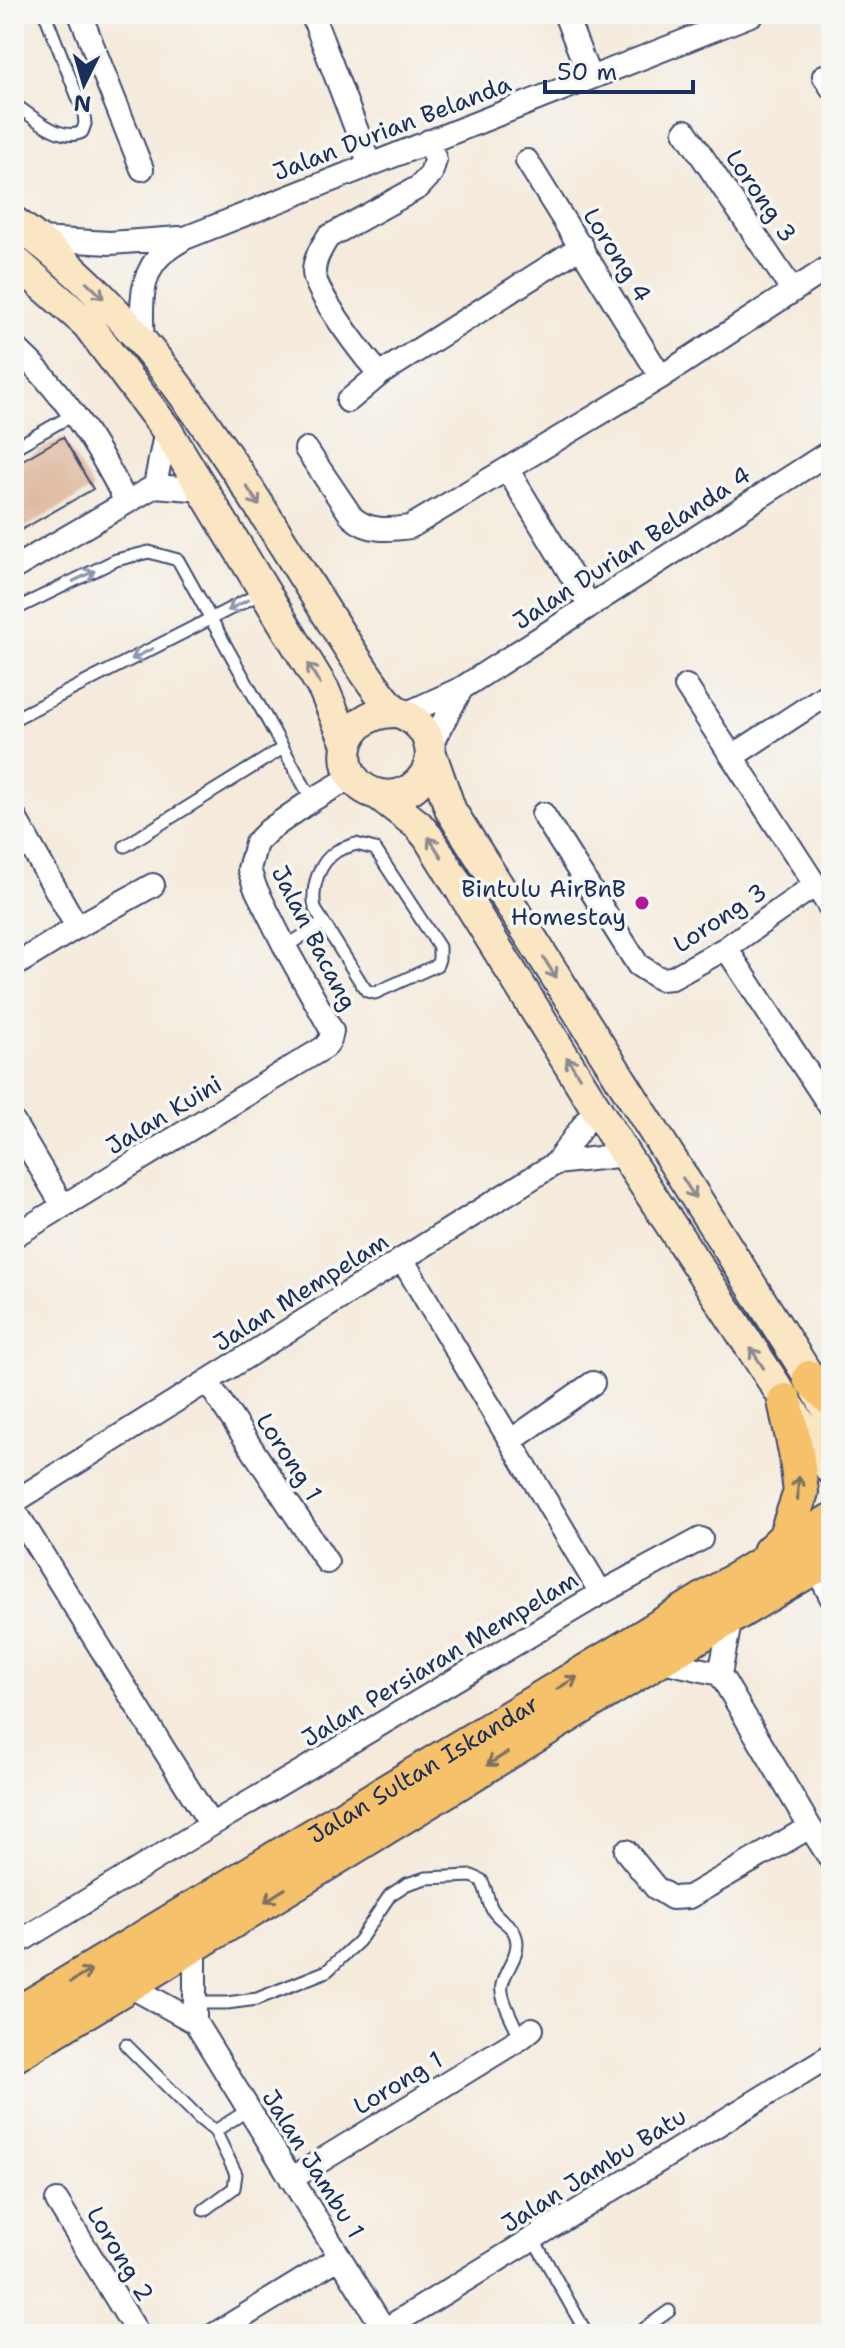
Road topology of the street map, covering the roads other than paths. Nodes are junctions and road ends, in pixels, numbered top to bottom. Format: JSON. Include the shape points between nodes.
{"nodes":[{"id":1,"x":45,"y":14,"type":"edge"},
{"id":2,"x":80,"y":14,"type":"edge"},
{"id":3,"x":312,"y":14,"type":"edge"},
{"id":4,"x":565,"y":14,"type":"edge"},
{"id":5,"x":753,"y":14,"type":"edge"},
{"id":6,"x":590,"y":78,"type":"junction"},
{"id":7,"x":14,"y":104,"type":"edge"},
{"id":8,"x":685,"y":131,"type":"dead end"},
{"id":9,"x":429,"y":141,"type":"junction"},
{"id":10,"x":527,"y":161,"type":"dead end"},
{"id":11,"x":370,"y":165,"type":"junction"},
{"id":12,"x":142,"y":169,"type":"dead end"},
{"id":13,"x":14,"y":222,"type":"edge"},
{"id":14,"x":185,"y":238,"type":"junction"},
{"id":15,"x":39,"y":239,"type":"junction"},
{"id":16,"x":582,"y":246,"type":"junction"},
{"id":17,"x":14,"y":260,"type":"edge"},
{"id":18,"x":831,"y":266,"type":"edge"},
{"id":19,"x":793,"y":291,"type":"junction"},
{"id":20,"x":143,"y":345,"type":"junction"},
{"id":21,"x":14,"y":346,"type":"edge"},
{"id":22,"x":380,"y":374,"type":"junction"},
{"id":23,"x":661,"y":377,"type":"junction"},
{"id":24,"x":348,"y":401,"type":"dead end"},
{"id":25,"x":74,"y":414,"type":"junction"},
{"id":26,"x":166,"y":429,"type":"junction"},
{"id":27,"x":14,"y":448,"type":"edge"},
{"id":28,"x":306,"y":449,"type":"dead end"},
{"id":29,"x":831,"y":451,"type":"edge"},
{"id":30,"x":507,"y":469,"type":"junction"},
{"id":31,"x":155,"y":486,"type":"junction"},
{"id":32,"x":204,"y":490,"type":"junction"},
{"id":33,"x":126,"y":502,"type":"junction"},
{"id":34,"x":14,"y":568,"type":"edge"},
{"id":35,"x":265,"y":591,"type":"junction"},
{"id":36,"x":590,"y":606,"type":"junction"},
{"id":37,"x":14,"y":610,"type":"edge"},
{"id":38,"x":211,"y":619,"type":"junction"},
{"id":39,"x":686,"y":686,"type":"dead end"},
{"id":40,"x":462,"y":688,"type":"junction"},
{"id":41,"x":831,"y":692,"type":"edge"},
{"id":42,"x":401,"y":713,"type":"junction"},
{"id":43,"x":14,"y":719,"type":"edge"},
{"id":44,"x":347,"y":744,"type":"junction"},
{"id":45,"x":283,"y":748,"type":"junction"},
{"id":46,"x":431,"y":750,"type":"junction"},
{"id":47,"x":733,"y":756,"type":"junction"},
{"id":48,"x":353,"y":776,"type":"junction"},
{"id":49,"x":379,"y":795,"type":"junction"},
{"id":50,"x":312,"y":800,"type":"junction"},
{"id":51,"x":543,"y":814,"type":"dead end"},
{"id":52,"x":14,"y":816,"type":"edge"},
{"id":53,"x":125,"y":846,"type":"dead end"},
{"id":54,"x":153,"y":885,"type":"dead end"},
{"id":55,"x":815,"y":885,"type":"junction"},
{"id":56,"x":831,"y":909,"type":"edge"},
{"id":57,"x":323,"y":923,"type":"junction"},
{"id":58,"x":77,"y":927,"type":"junction"},
{"id":59,"x":285,"y":947,"type":"junction"},
{"id":60,"x":726,"y":948,"type":"junction"},
{"id":61,"x":14,"y":966,"type":"edge"},
{"id":62,"x":332,"y":1031,"type":"joint"},
{"id":63,"x":830,"y":1105,"type":"edge"},
{"id":64,"x":597,"y":1106,"type":"junction"},
{"id":65,"x":14,"y":1123,"type":"edge"},
{"id":66,"x":625,"y":1155,"type":"junction"},
{"id":67,"x":556,"y":1163,"type":"junction"},
{"id":68,"x":63,"y":1206,"type":"junction"},
{"id":69,"x":14,"y":1236,"type":"edge"},
{"id":70,"x":402,"y":1259,"type":"junction"},
{"id":71,"x":207,"y":1381,"type":"junction"},
{"id":72,"x":593,"y":1383,"type":"dead end"},
{"id":73,"x":809,"y":1393,"type":"edge"},
{"id":74,"x":831,"y":1416,"type":"edge"},
{"id":75,"x":512,"y":1440,"type":"junction"},
{"id":76,"x":831,"y":1470,"type":"edge"},
{"id":77,"x":14,"y":1502,"type":"edge"},
{"id":78,"x":14,"y":1509,"type":"edge"},
{"id":79,"x":831,"y":1521,"type":"edge"},
{"id":80,"x":701,"y":1539,"type":"dead end"},
{"id":81,"x":327,"y":1562,"type":"dead end"},
{"id":82,"x":821,"y":1564,"type":"edge"},
{"id":83,"x":745,"y":1574,"type":"junction"},
{"id":84,"x":601,"y":1593,"type":"junction"},
{"id":85,"x":830,"y":1606,"type":"edge"},
{"id":86,"x":731,"y":1618,"type":"junction"},
{"id":87,"x":658,"y":1660,"type":"junction"},
{"id":88,"x":720,"y":1674,"type":"junction"},
{"id":89,"x":211,"y":1825,"type":"junction"},
{"id":90,"x":810,"y":1827,"type":"junction"},
{"id":91,"x":626,"y":1851,"type":"dead end"},
{"id":92,"x":831,"y":1860,"type":"edge"},
{"id":93,"x":195,"y":1944,"type":"junction"},
{"id":94,"x":14,"y":1945,"type":"edge"},
{"id":95,"x":128,"y":1985,"type":"junction"},
{"id":96,"x":195,"y":2013,"type":"junction"},
{"id":97,"x":14,"y":2016,"type":"edge"},
{"id":98,"x":526,"y":2034,"type":"joint"},
{"id":99,"x":126,"y":2045,"type":"dead end"},
{"id":100,"x":14,"y":2055,"type":"edge"},
{"id":101,"x":831,"y":2055,"type":"edge"},
{"id":102,"x":248,"y":2110,"type":"junction"},
{"id":103,"x":215,"y":2131,"type":"junction"},
{"id":104,"x":291,"y":2179,"type":"junction"},
{"id":105,"x":57,"y":2201,"type":"dead end"},
{"id":106,"x":204,"y":2210,"type":"dead end"},
{"id":107,"x":533,"y":2238,"type":"junction"},
{"id":108,"x":340,"y":2257,"type":"junction"},
{"id":109,"x":669,"y":2311,"type":"dead end"},
{"id":110,"x":386,"y":2332,"type":"edge"},
{"id":111,"x":138,"y":2334,"type":"edge"},
{"id":112,"x":215,"y":2334,"type":"edge"},
{"id":113,"x":587,"y":2334,"type":"edge"},
{"id":114,"x":637,"y":2334,"type":"edge"}],
"edges":[{"from":1,"to":7,"type":"lane","via":[[85,124],[73,137],[62,135]]},
{"from":2,"to":12,"type":"street"},
{"from":3,"to":11,"type":"street"},
{"from":4,"to":6,"type":"street"},
{"from":5,"to":6,"type":"street","name":"Jalan Durian Belanda"},
{"from":6,"to":9,"type":"street","name":"Jalan Durian Belanda"},
{"from":8,"to":19,"type":"street","name":"Lorong 3"},
{"from":9,"to":11,"type":"street","name":"Jalan Durian Belanda"},
{"from":9,"to":22,"type":"street","via":[[435,160],[431,174],[419,187],[328,237],[314,273],[319,289]]},
{"from":10,"to":16,"type":"street","name":"Lorong 4"},
{"from":11,"to":14,"type":"street","name":"Jalan Durian Belanda"},
{"from":13,"to":15,"type":"street"},
{"from":14,"to":15,"type":"street","via":[[110,243]]},
{"from":14,"to":20,"type":"street","via":[[150,268]]},
{"from":15,"to":20,"type":"street","one_way":true,"via":[[100,294]]},
{"from":16,"to":22,"type":"street"},
{"from":16,"to":23,"type":"street","name":"Lorong 4"},
{"from":17,"to":26,"type":"street","via":[[87,324]]},
{"from":18,"to":19,"type":"street"},
{"from":19,"to":23,"type":"street"},
{"from":20,"to":42,"type":"street","one_way":true,"via":[[212,432],[364,671]]},
{"from":21,"to":25,"type":"street"},
{"from":22,"to":24,"type":"street"},
{"from":23,"to":30,"type":"street"},
{"from":25,"to":27,"type":"lane"},
{"from":25,"to":33,"type":"street"},
{"from":26,"to":31,"type":"street"},
{"from":26,"to":32,"type":"street"},
{"from":28,"to":30,"type":"street","via":[[352,517],[386,530],[410,527]]},
{"from":29,"to":36,"type":"street","name":"Jalan Durian Belanda 4"},
{"from":30,"to":36,"type":"street"},
{"from":31,"to":32,"type":"street"},
{"from":31,"to":33,"type":"street"},
{"from":32,"to":35,"type":"street"},
{"from":33,"to":34,"type":"street"},
{"from":35,"to":38,"type":"lane","one_way":true},
{"from":44,"to":35,"type":"street","one_way":true,"via":[[324,690]]},
{"from":36,"to":40,"type":"street","name":"Jalan Durian Belanda 4"},
{"from":37,"to":38,"type":"lane","one_way":true,"via":[[116,560],[149,552],[178,560]]},
{"from":38,"to":43,"type":"lane","one_way":true},
{"from":38,"to":45,"type":"lane"},
{"from":39,"to":47,"type":"street"},
{"from":40,"to":42,"type":"street","name":"Jalan Durian Belanda 4"},
{"from":40,"to":46,"type":"street"},
{"from":41,"to":47,"type":"street"},
{"from":42,"to":44,"type":"street","via":[[372,715],[352,732]]},
{"from":42,"to":46,"type":"street","via":[[426,733]]},
{"from":44,"to":48,"type":"street"},
{"from":45,"to":50,"type":"lane"},
{"from":45,"to":53,"type":"lane"},
{"from":46,"to":49,"type":"street","via":[[429,767],[414,787]]},
{"from":46,"to":73,"type":"street","one_way":true,"via":[[451,811]]},
{"from":47,"to":55,"type":"street"},
{"from":48,"to":49,"type":"street"},
{"from":48,"to":50,"type":"street","name":"Jalan Bacang"},
{"from":64,"to":49,"type":"street","one_way":true,"via":[[428,837]]},
{"from":50,"to":59,"type":"street","name":"Jalan Bacang","via":[[256,843],[249,869]]},
{"from":51,"to":60,"type":"street","name":"Lorong 3","via":[[638,965],[649,974],[672,978]]},
{"from":52,"to":58,"type":"street"},
{"from":54,"to":58,"type":"street"},
{"from":55,"to":56,"type":"street"},
{"from":55,"to":60,"type":"street","name":"Lorong 3"},
{"from":57,"to":57,"type":"lane","via":[[313,900],[319,870],[337,851],[356,844],[375,849],[439,947],[437,965],[375,993],[367,991]]},
{"from":57,"to":59,"type":"lane"},
{"from":58,"to":61,"type":"street"},
{"from":59,"to":62,"type":"street","name":"Jalan Bacang"},
{"from":60,"to":63,"type":"street"},
{"from":62,"to":68,"type":"street","name":"Jalan Kuini","via":[[325,1047]]},
{"from":64,"to":66,"type":"street"},
{"from":64,"to":67,"type":"street"},
{"from":65,"to":68,"type":"street"},
{"from":66,"to":67,"type":"street","name":"Jalan Mempelam"},
{"from":73,"to":66,"type":"street","one_way":true},
{"from":67,"to":70,"type":"street","name":"Jalan Mempelam"},
{"from":68,"to":69,"type":"street","name":"Jalan Kuini"},
{"from":70,"to":71,"type":"street","name":"Jalan Mempelam"},
{"from":70,"to":75,"type":"street","name":"Jalan Persiaran Mempelam"},
{"from":71,"to":77,"type":"street","name":"Jalan Mempelam"},
{"from":71,"to":81,"type":"street","name":"Lorong 1"},
{"from":72,"to":75,"type":"street"},
{"from":73,"to":74,"type":"street"},
{"from":73,"to":76,"type":"street"},
{"from":83,"to":73,"type":"main road","one_way":true,"via":[[785,1538],[801,1492],[796,1452]]},
{"from":75,"to":84,"type":"street","name":"Jalan Persiaran Mempelam"},
{"from":78,"to":89,"type":"street"},
{"from":79,"to":83,"type":"main road","name":"Jalan Sultan Iskandar"},
{"from":80,"to":84,"type":"street"},
{"from":82,"to":85,"type":"lane"},
{"from":82,"to":86,"type":"main road"},
{"from":97,"to":83,"type":"main road","name":"Jalan Sultan Iskandar","one_way":true},
{"from":84,"to":89,"type":"street","name":"Jalan Persiaran Mempelam"},
{"from":86,"to":87,"type":"main road"},
{"from":86,"to":88,"type":"street"},
{"from":87,"to":88,"type":"street"},
{"from":87,"to":93,"type":"main road","one_way":true},
{"from":88,"to":90,"type":"street"},
{"from":89,"to":94,"type":"street","name":"Jalan Persiaran Mempelam"},
{"from":90,"to":91,"type":"street","via":[[689,1897],[672,1898],[656,1888]]},
{"from":90,"to":92,"type":"street"},
{"from":93,"to":95,"type":"main road"},
{"from":93,"to":96,"type":"street"},
{"from":95,"to":96,"type":"street"},
{"from":95,"to":100,"type":"main road"},
{"from":96,"to":98,"type":"lane","via":[[257,1999],[327,1971],[359,1941],[390,1895],[407,1884],[472,1876],[481,1880],[490,1908],[514,1930],[516,1954],[501,1994]]},
{"from":96,"to":102,"type":"street","name":"Jalan Jambu 1"},
{"from":98,"to":104,"type":"street","name":"Lorong 1"},
{"from":99,"to":103,"type":"lane"},
{"from":101,"to":107,"type":"street","name":"Jalan Jambu Batu"},
{"from":102,"to":103,"type":"lane"},
{"from":102,"to":104,"type":"street","name":"Jalan Jambu 1"},
{"from":103,"to":106,"type":"lane","via":[[236,2183]]},
{"from":104,"to":108,"type":"street","name":"Jalan Jambu 1"},
{"from":105,"to":111,"type":"street","name":"Lorong 2"},
{"from":107,"to":110,"type":"street","name":"Jalan Jambu Batu"},
{"from":107,"to":113,"type":"lane"},
{"from":108,"to":110,"type":"street","name":"Jalan Jambu 1"},
{"from":108,"to":112,"type":"street"},
{"from":109,"to":114,"type":"lane"}]}
